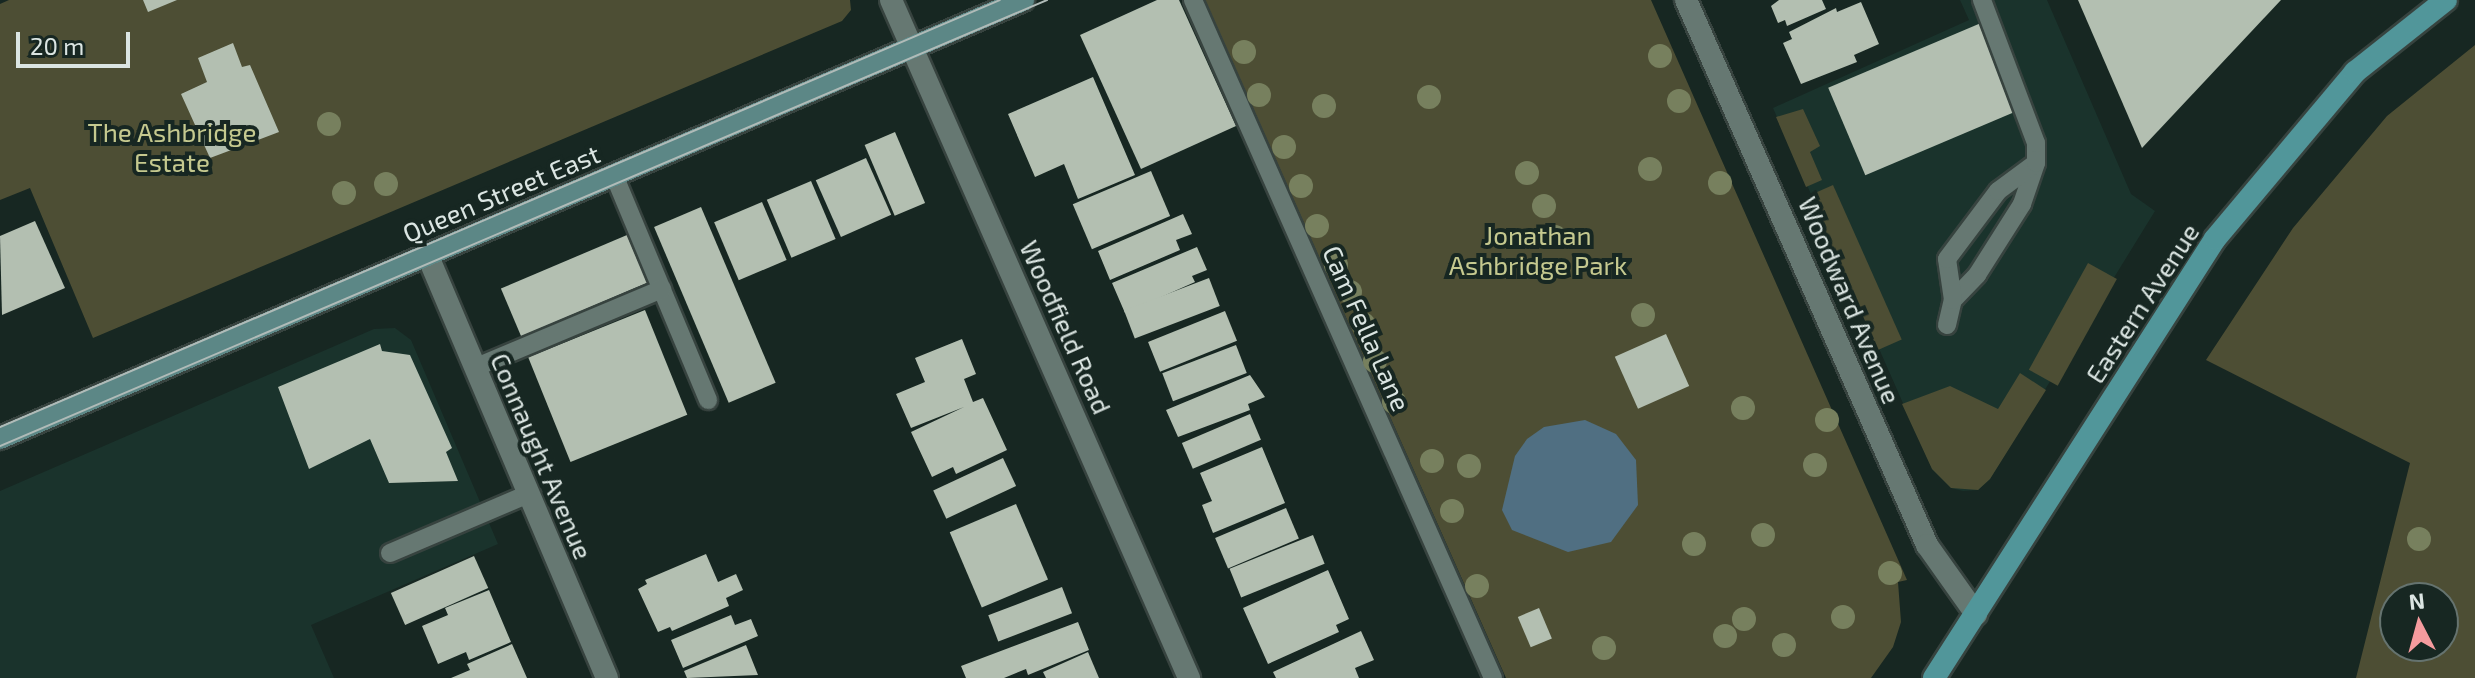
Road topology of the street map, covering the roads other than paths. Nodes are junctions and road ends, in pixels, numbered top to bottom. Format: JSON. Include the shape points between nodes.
{"nodes":[{"id":1,"x":891,"y":0,"type":"edge"},
{"id":2,"x":1023,"y":0,"type":"edge"},
{"id":3,"x":1193,"y":0,"type":"edge"},
{"id":4,"x":1686,"y":0,"type":"edge"},
{"id":5,"x":1982,"y":0,"type":"edge"},
{"id":6,"x":2446,"y":0,"type":"edge"},
{"id":7,"x":912,"y":48,"type":"junction"},
{"id":8,"x":2036,"y":163,"type":"junction"},
{"id":9,"x":614,"y":175,"type":"junction"},
{"id":10,"x":427,"y":254,"type":"junction"},
{"id":11,"x":662,"y":289,"type":"junction"},
{"id":12,"x":1953,"y":300,"type":"junction"},
{"id":13,"x":1947,"y":325,"type":"dead end"},
{"id":14,"x":474,"y":368,"type":"junction"},
{"id":15,"x":708,"y":400,"type":"dead end"},
{"id":16,"x":0,"y":438,"type":"edge"},
{"id":17,"x":528,"y":494,"type":"junction"},
{"id":18,"x":390,"y":553,"type":"dead end"},
{"id":19,"x":1976,"y":614,"type":"junction"},
{"id":20,"x":607,"y":678,"type":"edge"},
{"id":21,"x":1189,"y":678,"type":"edge"},
{"id":22,"x":1493,"y":678,"type":"edge"},
{"id":23,"x":1934,"y":678,"type":"edge"}],
"edges":[{"from":1,"to":7,"type":"street","name":"Woodfield Road"},
{"from":2,"to":7,"type":"main road","name":"Queen Street East"},
{"from":3,"to":22,"type":"lane","name":"Cam Fella Lane"},
{"from":4,"to":19,"type":"street","name":"Woodward Avenue","via":[[1927,545]]},
{"from":5,"to":8,"type":"lane","via":[[2036,143]]},
{"from":6,"to":19,"type":"main road","name":"Eastern Avenue","via":[[2355,72],[2215,239]]},
{"from":7,"to":9,"type":"main road","name":"Queen Street East"},
{"from":7,"to":21,"type":"street","name":"Woodfield Road"},
{"from":8,"to":12,"type":"lane","via":[[2022,204],[1977,275]]},
{"from":8,"to":12,"type":"lane","via":[[1998,191],[1947,259]]},
{"from":9,"to":10,"type":"main road","name":"Queen Street East"},
{"from":9,"to":11,"type":"lane"},
{"from":10,"to":14,"type":"street","name":"Connaught Avenue"},
{"from":10,"to":16,"type":"main road","name":"Queen Street East"},
{"from":11,"to":14,"type":"lane"},
{"from":11,"to":15,"type":"lane"},
{"from":12,"to":13,"type":"lane"},
{"from":14,"to":17,"type":"street","name":"Connaught Avenue"},
{"from":17,"to":18,"type":"lane"},
{"from":17,"to":20,"type":"street","name":"Connaught Avenue"},
{"from":19,"to":23,"type":"main road","name":"Eastern Avenue"}]}
